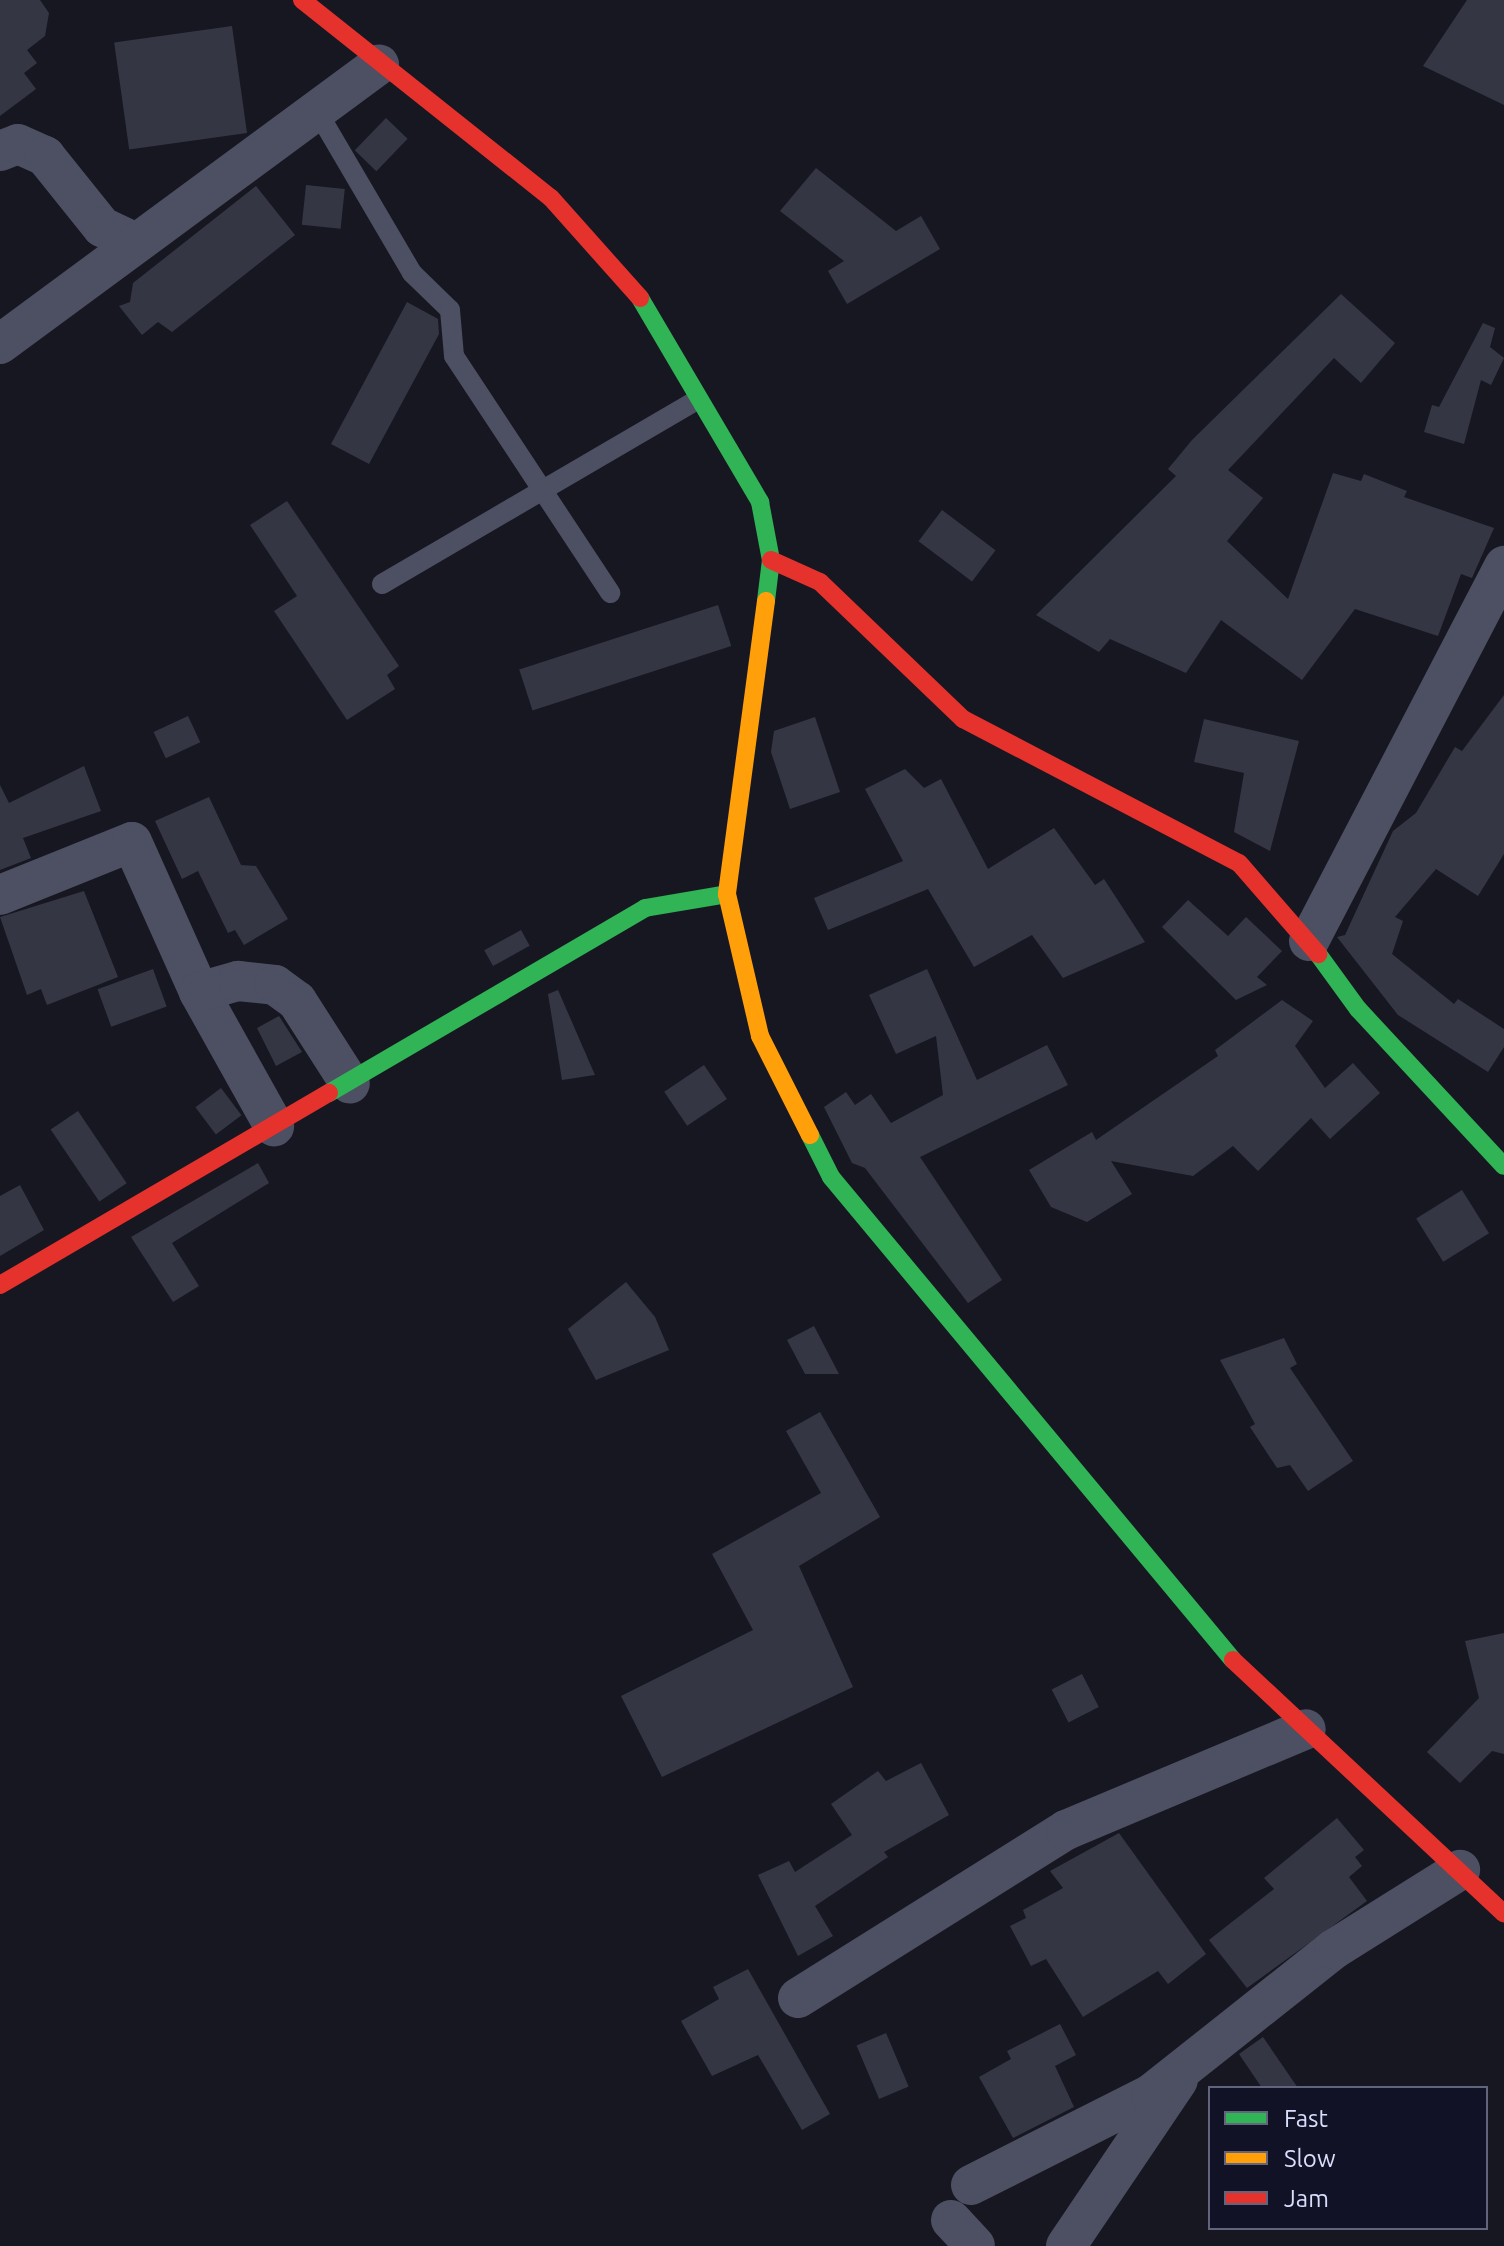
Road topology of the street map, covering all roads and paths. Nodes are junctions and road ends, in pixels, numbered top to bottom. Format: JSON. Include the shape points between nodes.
{"nodes":[{"id":1,"x":302,"y":0,"type":"edge"},
{"id":2,"x":379,"y":65,"type":"junction"},
{"id":3,"x":317,"y":111,"type":"junction"},
{"id":4,"x":0,"y":151,"type":"edge"},
{"id":5,"x":137,"y":243,"type":"junction"},
{"id":6,"x":0,"y":344,"type":"edge"},
{"id":7,"x":697,"y":400,"type":"junction"},
{"id":8,"x":545,"y":488,"type":"junction"},
{"id":9,"x":771,"y":560,"type":"junction"},
{"id":10,"x":1504,"y":566,"type":"edge"},
{"id":11,"x":382,"y":584,"type":"dead end"},
{"id":12,"x":610,"y":593,"type":"dead end"},
{"id":13,"x":727,"y":894,"type":"junction"},
{"id":14,"x":0,"y":895,"type":"edge"},
{"id":15,"x":1309,"y":941,"type":"junction"},
{"id":16,"x":199,"y":992,"type":"junction"},
{"id":17,"x":350,"y":1084,"type":"junction"},
{"id":18,"x":274,"y":1126,"type":"junction"},
{"id":19,"x":1504,"y":1166,"type":"edge"},
{"id":20,"x":0,"y":1285,"type":"edge"},
{"id":21,"x":1306,"y":1729,"type":"junction"},
{"id":22,"x":1460,"y":1870,"type":"junction"},
{"id":23,"x":1504,"y":1914,"type":"edge"},
{"id":24,"x":798,"y":1998,"type":"dead end"},
{"id":25,"x":1187,"y":2065,"type":"junction"},
{"id":26,"x":971,"y":2185,"type":"dead end"},
{"id":27,"x":1066,"y":2246,"type":"edge"}],
"edges":[{"from":1,"to":2,"type":"street"},
{"from":2,"to":3,"type":"street"},
{"from":2,"to":7,"type":"street","via":[[551,198],[658,318]]},
{"from":3,"to":5,"type":"street"},
{"from":3,"to":8,"type":"lane","via":[[412,273],[450,310],[454,356]]},
{"from":4,"to":5,"type":"street","via":[[18,144],[45,156],[102,227]]},
{"from":5,"to":6,"type":"street"},
{"from":7,"to":8,"type":"lane"},
{"from":7,"to":9,"type":"street","via":[[760,502]]},
{"from":8,"to":11,"type":"lane"},
{"from":8,"to":12,"type":"lane"},
{"from":9,"to":13,"type":"street"},
{"from":9,"to":15,"type":"street","via":[[820,582],[963,719],[1239,863]]},
{"from":10,"to":15,"type":"street"},
{"from":13,"to":17,"type":"street","via":[[645,908]]},
{"from":13,"to":21,"type":"street","via":[[760,1036],[831,1177],[1226,1654]]},
{"from":14,"to":16,"type":"street","via":[[132,842]]},
{"from":15,"to":19,"type":"street","via":[[1358,1009]]},
{"from":16,"to":17,"type":"street","via":[[238,981],[275,985],[297,1001]]},
{"from":16,"to":18,"type":"street"},
{"from":17,"to":18,"type":"street"},
{"from":18,"to":20,"type":"street"},
{"from":21,"to":22,"type":"street"},
{"from":21,"to":24,"type":"street","via":[[1066,1830]]},
{"from":22,"to":23,"type":"street"},
{"from":22,"to":25,"type":"street","via":[[1334,1949]]},
{"from":25,"to":26,"type":"street","via":[[1151,2094]]},
{"from":25,"to":27,"type":"street"}]}
